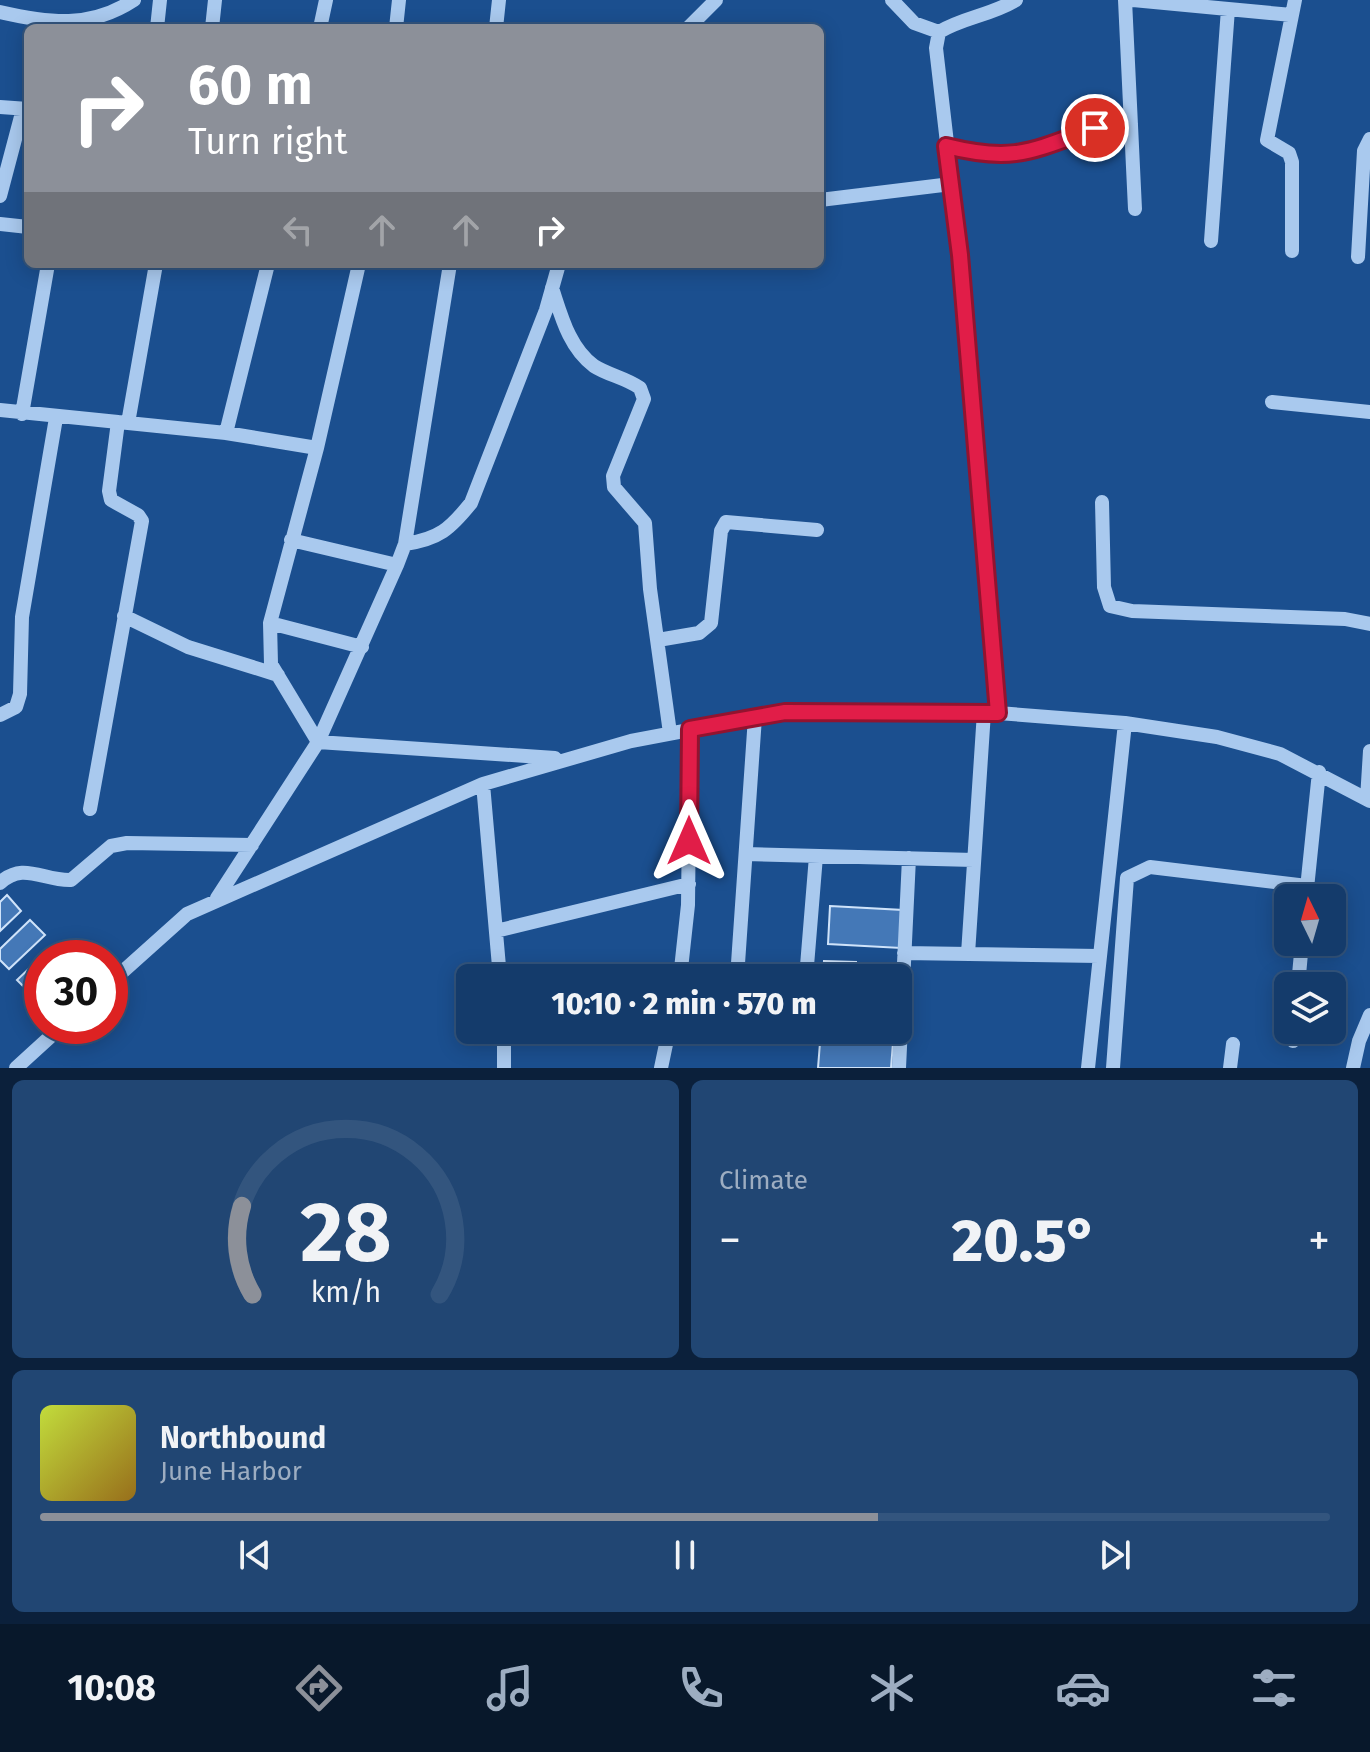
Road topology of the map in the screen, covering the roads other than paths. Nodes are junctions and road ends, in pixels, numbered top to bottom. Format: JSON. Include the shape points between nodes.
{"nodes":[{"id":1,"x":2,"y":0,"type":"edge"},
{"id":2,"x":134,"y":0,"type":"edge"},
{"id":3,"x":160,"y":0,"type":"edge"},
{"id":4,"x":215,"y":0,"type":"edge"},
{"id":5,"x":326,"y":0,"type":"edge"},
{"id":6,"x":399,"y":0,"type":"edge"},
{"id":7,"x":499,"y":0,"type":"edge"},
{"id":8,"x":892,"y":0,"type":"edge"},
{"id":9,"x":1016,"y":0,"type":"edge"},
{"id":10,"x":1125,"y":0,"type":"edge"},
{"id":11,"x":1133,"y":0,"type":"edge"},
{"id":12,"x":715,"y":1,"type":"edge"},
{"id":13,"x":1294,"y":8,"type":"edge"},
{"id":14,"x":0,"y":9,"type":"edge"},
{"id":15,"x":1228,"y":9,"type":"junction"},
{"id":16,"x":105,"y":22,"type":"edge"},
{"id":17,"x":46,"y":24,"type":"edge"},
{"id":18,"x":60,"y":24,"type":"edge"},
{"id":19,"x":157,"y":24,"type":"edge"},
{"id":20,"x":212,"y":24,"type":"edge"},
{"id":21,"x":321,"y":24,"type":"edge"},
{"id":22,"x":396,"y":24,"type":"edge"},
{"id":23,"x":496,"y":24,"type":"edge"},
{"id":24,"x":692,"y":24,"type":"edge"},
{"id":25,"x":939,"y":32,"type":"junction"},
{"id":26,"x":0,"y":107,"type":"edge"},
{"id":27,"x":24,"y":109,"type":"edge"},
{"id":28,"x":24,"y":116,"type":"edge"},
{"id":29,"x":1131,"y":124,"type":"junction"},
{"id":30,"x":1370,"y":139,"type":"edge"},
{"id":31,"x":946,"y":146,"type":"junction"},
{"id":32,"x":951,"y":184,"type":"junction"},
{"id":33,"x":0,"y":196,"type":"edge"},
{"id":34,"x":824,"y":200,"type":"edge"},
{"id":35,"x":1135,"y":209,"type":"dead end"},
{"id":36,"x":0,"y":224,"type":"edge"},
{"id":37,"x":24,"y":227,"type":"edge"},
{"id":38,"x":1211,"y":241,"type":"dead end"},
{"id":39,"x":1292,"y":251,"type":"dead end"},
{"id":40,"x":1358,"y":257,"type":"dead end"},
{"id":41,"x":47,"y":268,"type":"edge"},
{"id":42,"x":155,"y":268,"type":"edge"},
{"id":43,"x":267,"y":268,"type":"edge"},
{"id":44,"x":358,"y":268,"type":"edge"},
{"id":45,"x":449,"y":268,"type":"edge"},
{"id":46,"x":558,"y":268,"type":"edge"},
{"id":47,"x":552,"y":288,"type":"junction"},
{"id":48,"x":1272,"y":402,"type":"dead end"},
{"id":49,"x":0,"y":410,"type":"edge"},
{"id":50,"x":1370,"y":412,"type":"edge"},
{"id":51,"x":22,"y":414,"type":"junction"},
{"id":52,"x":56,"y":418,"type":"junction"},
{"id":53,"x":123,"y":423,"type":"junction"},
{"id":54,"x":226,"y":433,"type":"junction"},
{"id":55,"x":317,"y":448,"type":"junction"},
{"id":56,"x":1102,"y":502,"type":"dead end"},
{"id":57,"x":817,"y":530,"type":"dead end"},
{"id":58,"x":291,"y":540,"type":"junction"},
{"id":59,"x":405,"y":544,"type":"junction"},
{"id":60,"x":397,"y":565,"type":"junction"},
{"id":61,"x":124,"y":616,"type":"junction"},
{"id":62,"x":270,"y":623,"type":"junction"},
{"id":63,"x":1370,"y":624,"type":"edge"},
{"id":64,"x":658,"y":640,"type":"junction"},
{"id":65,"x":362,"y":647,"type":"junction"},
{"id":66,"x":278,"y":675,"type":"junction"},
{"id":67,"x":991,"y":713,"type":"junction"},
{"id":68,"x":0,"y":715,"type":"edge"},
{"id":69,"x":755,"y":717,"type":"junction"},
{"id":70,"x":1125,"y":723,"type":"junction"},
{"id":71,"x":690,"y":729,"type":"junction"},
{"id":72,"x":670,"y":733,"type":"junction"},
{"id":73,"x":318,"y":742,"type":"junction"},
{"id":74,"x":1370,"y":751,"type":"edge"},
{"id":75,"x":563,"y":759,"type":"junction"},
{"id":76,"x":1319,"y":772,"type":"junction"},
{"id":77,"x":483,"y":784,"type":"junction"},
{"id":78,"x":1368,"y":800,"type":"edge"},
{"id":79,"x":90,"y":809,"type":"dead end"},
{"id":80,"x":252,"y":845,"type":"junction"},
{"id":81,"x":746,"y":854,"type":"junction"},
{"id":82,"x":816,"y":856,"type":"junction"},
{"id":83,"x":909,"y":858,"type":"junction"},
{"id":84,"x":974,"y":860,"type":"junction"},
{"id":85,"x":0,"y":883,"type":"edge"},
{"id":86,"x":689,"y":884,"type":"junction"},
{"id":87,"x":1307,"y":884,"type":"edge"},
{"id":88,"x":1274,"y":887,"type":"edge"},
{"id":89,"x":217,"y":899,"type":"junction"},
{"id":90,"x":496,"y":931,"type":"junction"},
{"id":91,"x":904,"y":953,"type":"junction"},
{"id":92,"x":968,"y":954,"type":"junction"},
{"id":93,"x":1099,"y":956,"type":"junction"},
{"id":94,"x":499,"y":964,"type":"edge"},
{"id":95,"x":681,"y":964,"type":"edge"},
{"id":96,"x":738,"y":964,"type":"edge"},
{"id":97,"x":807,"y":964,"type":"edge"},
{"id":98,"x":128,"y":967,"type":"edge"},
{"id":99,"x":1370,"y":1015,"type":"edge"},
{"id":100,"x":42,"y":1044,"type":"edge"},
{"id":101,"x":504,"y":1044,"type":"edge"},
{"id":102,"x":666,"y":1044,"type":"edge"},
{"id":103,"x":1233,"y":1044,"type":"dead end"},
{"id":104,"x":16,"y":1068,"type":"edge"},
{"id":105,"x":504,"y":1068,"type":"edge"},
{"id":106,"x":661,"y":1068,"type":"edge"},
{"id":107,"x":899,"y":1068,"type":"edge"},
{"id":108,"x":1088,"y":1068,"type":"edge"},
{"id":109,"x":1113,"y":1068,"type":"edge"},
{"id":110,"x":1230,"y":1068,"type":"edge"},
{"id":111,"x":1353,"y":1068,"type":"edge"}],
"edges":[{"from":1,"to":14,"type":"street"},
{"from":2,"to":16,"type":"street"},
{"from":3,"to":19,"type":"street"},
{"from":4,"to":20,"type":"street"},
{"from":5,"to":21,"type":"street"},
{"from":6,"to":22,"type":"street"},
{"from":7,"to":23,"type":"street"},
{"from":8,"to":25,"type":"street","via":[[914,23]]},
{"from":9,"to":25,"type":"street"},
{"from":10,"to":29,"type":"street"},
{"from":11,"to":15,"type":"street"},
{"from":12,"to":24,"type":"street"},
{"from":13,"to":15,"type":"street"},
{"from":13,"to":39,"type":"street","via":[[1267,140],[1289,153],[1292,162]]},
{"from":14,"to":17,"type":"street"},
{"from":15,"to":38,"type":"street"},
{"from":16,"to":18,"type":"street"},
{"from":25,"to":31,"type":"street"},
{"from":26,"to":27,"type":"street"},
{"from":28,"to":33,"type":"street"},
{"from":29,"to":31,"type":"street","via":[[1095,128],[1021,155]]},
{"from":29,"to":35,"type":"street"},
{"from":30,"to":40,"type":"street","via":[[1364,151]]},
{"from":31,"to":32,"type":"street"},
{"from":32,"to":34,"type":"street"},
{"from":32,"to":67,"type":"street"},
{"from":36,"to":37,"type":"street"},
{"from":41,"to":51,"type":"street"},
{"from":42,"to":53,"type":"street"},
{"from":43,"to":54,"type":"street"},
{"from":44,"to":55,"type":"street"},
{"from":45,"to":59,"type":"street"},
{"from":46,"to":47,"type":"street"},
{"from":47,"to":59,"type":"street","via":[[471,503],[431,540]]},
{"from":47,"to":64,"type":"street","via":[[567,330],[583,355],[594,366],[640,388],[644,399],[613,476],[614,487],[645,523]]},
{"from":48,"to":50,"type":"street"},
{"from":49,"to":51,"type":"street"},
{"from":51,"to":52,"type":"street"},
{"from":52,"to":53,"type":"street"},
{"from":52,"to":68,"type":"street","via":[[19,638],[20,694],[16,707]]},
{"from":53,"to":54,"type":"street"},
{"from":53,"to":61,"type":"street","via":[[109,491],[111,500],[142,521]]},
{"from":54,"to":55,"type":"street"},
{"from":55,"to":58,"type":"street"},
{"from":56,"to":63,"type":"street","via":[[1104,587],[1110,606]]},
{"from":57,"to":64,"type":"street","via":[[726,522],[711,623],[699,633]]},
{"from":58,"to":60,"type":"street"},
{"from":58,"to":62,"type":"street"},
{"from":59,"to":60,"type":"street"},
{"from":60,"to":65,"type":"street"},
{"from":61,"to":66,"type":"street","via":[[188,647]]},
{"from":61,"to":79,"type":"street"},
{"from":62,"to":65,"type":"street"},
{"from":62,"to":66,"type":"street","via":[[269,646]]},
{"from":64,"to":72,"type":"street"},
{"from":65,"to":73,"type":"street"},
{"from":66,"to":73,"type":"street"},
{"from":67,"to":69,"type":"street","via":[[785,712]]},
{"from":67,"to":70,"type":"street"},
{"from":67,"to":84,"type":"street"},
{"from":69,"to":71,"type":"street"},
{"from":69,"to":81,"type":"street"},
{"from":70,"to":76,"type":"street","via":[[1217,737],[1280,754]]},
{"from":70,"to":93,"type":"street"},
{"from":71,"to":72,"type":"street"},
{"from":71,"to":86,"type":"street"},
{"from":72,"to":75,"type":"street"},
{"from":73,"to":75,"type":"street"},
{"from":73,"to":80,"type":"street"},
{"from":74,"to":78,"type":"street"},
{"from":75,"to":77,"type":"street"},
{"from":76,"to":78,"type":"street"},
{"from":76,"to":87,"type":"street"},
{"from":77,"to":89,"type":"street"},
{"from":77,"to":90,"type":"street"},
{"from":80,"to":85,"type":"street","via":[[127,843],[111,846],[71,880],[26,870],[11,872]]},
{"from":80,"to":89,"type":"street"},
{"from":81,"to":82,"type":"street"},
{"from":81,"to":96,"type":"street"},
{"from":82,"to":83,"type":"street"},
{"from":82,"to":97,"type":"street"},
{"from":83,"to":84,"type":"street"},
{"from":83,"to":91,"type":"street"},
{"from":84,"to":92,"type":"street"},
{"from":86,"to":90,"type":"street"},
{"from":86,"to":95,"type":"street"},
{"from":88,"to":109,"type":"street","via":[[1150,867],[1127,878]]},
{"from":89,"to":98,"type":"street","via":[[187,914]]},
{"from":90,"to":94,"type":"street"},
{"from":91,"to":92,"type":"street"},
{"from":91,"to":107,"type":"street"},
{"from":92,"to":93,"type":"street"},
{"from":93,"to":108,"type":"street"},
{"from":99,"to":111,"type":"street"},
{"from":100,"to":104,"type":"street"},
{"from":101,"to":105,"type":"street"},
{"from":102,"to":106,"type":"street"},
{"from":103,"to":110,"type":"street"}]}
